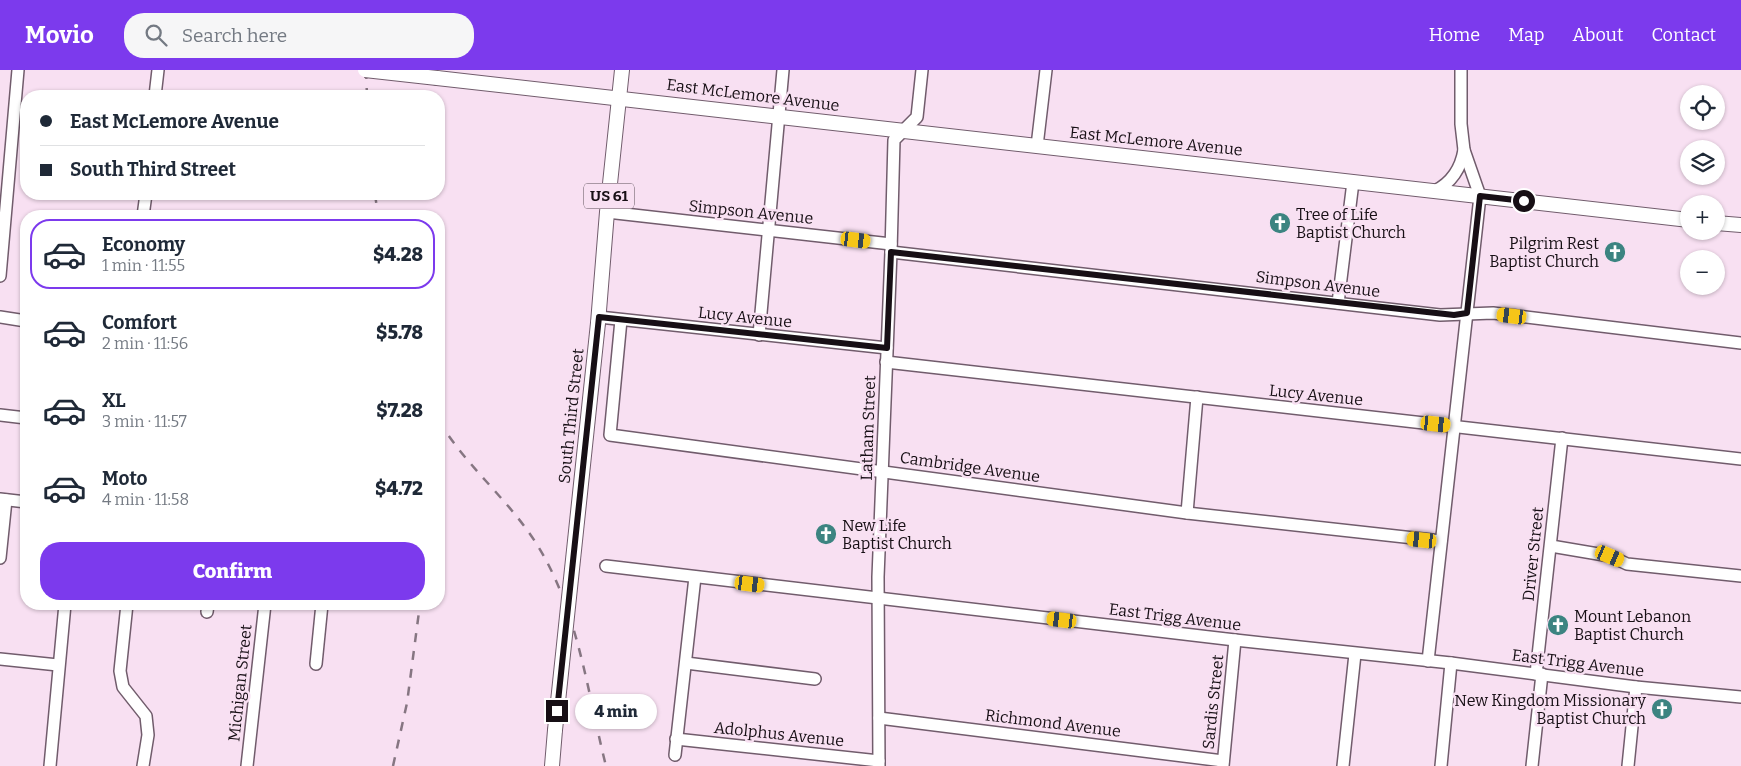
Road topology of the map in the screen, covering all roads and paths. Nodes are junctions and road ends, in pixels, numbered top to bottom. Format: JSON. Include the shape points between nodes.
{"nodes":[{"id":1,"x":18,"y":70,"type":"edge"},
{"id":2,"x":158,"y":70,"type":"edge"},
{"id":3,"x":365,"y":70,"type":"edge"},
{"id":4,"x":622,"y":70,"type":"edge"},
{"id":5,"x":783,"y":70,"type":"edge"},
{"id":6,"x":922,"y":70,"type":"edge"},
{"id":7,"x":1046,"y":70,"type":"edge"},
{"id":8,"x":1461,"y":70,"type":"edge"},
{"id":9,"x":156,"y":90,"type":"edge"},
{"id":10,"x":619,"y":97,"type":"junction"},
{"id":11,"x":778,"y":116,"type":"junction"},
{"id":12,"x":904,"y":130,"type":"junction"},
{"id":13,"x":1037,"y":146,"type":"junction"},
{"id":14,"x":1464,"y":150,"type":"junction"},
{"id":15,"x":1353,"y":182,"type":"junction"},
{"id":16,"x":1436,"y":191,"type":"junction"},
{"id":17,"x":1480,"y":196,"type":"junction"},
{"id":18,"x":608,"y":212,"type":"junction"},
{"id":19,"x":1680,"y":219,"type":"edge"},
{"id":20,"x":1725,"y":224,"type":"edge"},
{"id":21,"x":1741,"y":225,"type":"edge"},
{"id":22,"x":768,"y":230,"type":"junction"},
{"id":23,"x":891,"y":248,"type":"junction"},
{"id":24,"x":0,"y":276,"type":"edge"},
{"id":25,"x":1338,"y":303,"type":"junction"},
{"id":26,"x":1467,"y":313,"type":"junction"},
{"id":27,"x":0,"y":317,"type":"edge"},
{"id":28,"x":20,"y":320,"type":"edge"},
{"id":29,"x":598,"y":320,"type":"junction"},
{"id":30,"x":621,"y":320,"type":"junction"},
{"id":31,"x":759,"y":335,"type":"junction"},
{"id":32,"x":1741,"y":342,"type":"edge"},
{"id":33,"x":887,"y":348,"type":"junction"},
{"id":34,"x":886,"y":362,"type":"junction"},
{"id":35,"x":1197,"y":397,"type":"junction"},
{"id":36,"x":0,"y":415,"type":"edge"},
{"id":37,"x":20,"y":417,"type":"edge"},
{"id":38,"x":1455,"y":426,"type":"junction"},
{"id":39,"x":1562,"y":438,"type":"junction"},
{"id":40,"x":1741,"y":459,"type":"edge"},
{"id":41,"x":882,"y":471,"type":"junction"},
{"id":42,"x":3,"y":499,"type":"edge"},
{"id":43,"x":20,"y":501,"type":"edge"},
{"id":44,"x":1187,"y":514,"type":"junction"},
{"id":45,"x":1441,"y":542,"type":"junction"},
{"id":46,"x":1551,"y":546,"type":"junction"},
{"id":47,"x":0,"y":558,"type":"edge"},
{"id":48,"x":606,"y":566,"type":"dead end"},
{"id":49,"x":1741,"y":576,"type":"edge"},
{"id":50,"x":695,"y":577,"type":"junction"},
{"id":51,"x":878,"y":598,"type":"junction"},
{"id":52,"x":64,"y":610,"type":"edge"},
{"id":53,"x":126,"y":610,"type":"edge"},
{"id":54,"x":264,"y":610,"type":"edge"},
{"id":55,"x":321,"y":610,"type":"edge"},
{"id":56,"x":1236,"y":640,"type":"junction"},
{"id":57,"x":1355,"y":654,"type":"junction"},
{"id":58,"x":0,"y":659,"type":"edge"},
{"id":59,"x":1428,"y":661,"type":"junction"},
{"id":60,"x":686,"y":663,"type":"junction"},
{"id":61,"x":1451,"y":663,"type":"junction"},
{"id":62,"x":316,"y":664,"type":"dead end"},
{"id":63,"x":58,"y":665,"type":"junction"},
{"id":64,"x":1539,"y":674,"type":"junction"},
{"id":65,"x":815,"y":679,"type":"dead end"},
{"id":66,"x":1636,"y":687,"type":"junction"},
{"id":67,"x":1741,"y":697,"type":"edge"},
{"id":68,"x":879,"y":718,"type":"junction"},
{"id":69,"x":676,"y":739,"type":"junction"},
{"id":70,"x":675,"y":754,"type":"dead end"},
{"id":71,"x":879,"y":763,"type":"edge"},
{"id":72,"x":1223,"y":764,"type":"edge"},
{"id":73,"x":50,"y":766,"type":"edge"},
{"id":74,"x":143,"y":766,"type":"edge"},
{"id":75,"x":247,"y":766,"type":"edge"},
{"id":76,"x":552,"y":766,"type":"edge"},
{"id":77,"x":1343,"y":766,"type":"edge"},
{"id":78,"x":1441,"y":766,"type":"edge"},
{"id":79,"x":1532,"y":766,"type":"edge"},
{"id":80,"x":1628,"y":766,"type":"edge"}],
"edges":[{"from":1,"to":24,"type":"street"},
{"from":2,"to":9,"type":"street"},
{"from":3,"to":10,"type":"main road","bridge":true},
{"from":4,"to":10,"type":"main road","name":"South Third Street","number":"US 61"},
{"from":5,"to":11,"type":"street"},
{"from":6,"to":12,"type":"street","name":"Latham Street","via":[[917,118]]},
{"from":7,"to":13,"type":"street"},
{"from":8,"to":14,"type":"street"},
{"from":10,"to":11,"type":"main road","name":"East McLemore Avenue"},
{"from":10,"to":18,"type":"main road","name":"South Third Street","number":"US 61"},
{"from":11,"to":12,"type":"main road","name":"East McLemore Avenue"},
{"from":11,"to":22,"type":"street"},
{"from":12,"to":13,"type":"main road","name":"East McLemore Avenue"},
{"from":12,"to":23,"type":"street","name":"Latham Street","via":[[894,140]]},
{"from":13,"to":15,"type":"main road","name":"East McLemore Avenue"},
{"from":14,"to":16,"type":"street","via":[[1463,159],[1454,174],[1446,185]]},
{"from":14,"to":17,"type":"street"},
{"from":15,"to":16,"type":"main road","name":"East McLemore Avenue"},
{"from":15,"to":25,"type":"street"},
{"from":16,"to":17,"type":"main road","name":"East McLemore Avenue"},
{"from":17,"to":19,"type":"main road","name":"East McLemore Avenue"},
{"from":17,"to":26,"type":"street"},
{"from":18,"to":22,"type":"street","name":"Simpson Avenue"},
{"from":18,"to":29,"type":"main road","name":"South Third Street","number":"US 61"},
{"from":20,"to":21,"type":"main road"},
{"from":22,"to":23,"type":"street","name":"Simpson Avenue"},
{"from":22,"to":31,"type":"street"},
{"from":23,"to":25,"type":"street","name":"Simpson Avenue"},
{"from":23,"to":33,"type":"street","name":"Latham Street"},
{"from":25,"to":26,"type":"street","name":"Simpson Avenue","via":[[1440,315]]},
{"from":26,"to":32,"type":"street","name":"Simpson Avenue","via":[[1493,313]]},
{"from":26,"to":38,"type":"street"},
{"from":27,"to":28,"type":"street"},
{"from":29,"to":30,"type":"street","name":"Lucy Avenue"},
{"from":29,"to":76,"type":"main road","name":"South Third Street","number":"US 61","bridge":true},
{"from":30,"to":31,"type":"street","name":"Lucy Avenue"},
{"from":30,"to":41,"type":"street","name":"Cambridge Avenue","via":[[610,435]]},
{"from":31,"to":33,"type":"street","name":"Lucy Avenue"},
{"from":33,"to":34,"type":"street","name":"Latham Street"},
{"from":34,"to":35,"type":"street","name":"Lucy Avenue"},
{"from":34,"to":41,"type":"street","name":"Latham Street"},
{"from":35,"to":38,"type":"street","name":"Lucy Avenue"},
{"from":35,"to":44,"type":"street"},
{"from":36,"to":37,"type":"street"},
{"from":38,"to":39,"type":"street","name":"Lucy Avenue"},
{"from":38,"to":45,"type":"street"},
{"from":39,"to":40,"type":"street","name":"Lucy Avenue"},
{"from":39,"to":46,"type":"street","name":"Driver Street"},
{"from":41,"to":44,"type":"street","name":"Cambridge Avenue"},
{"from":41,"to":51,"type":"street","name":"Latham Street"},
{"from":42,"to":43,"type":"street"},
{"from":42,"to":47,"type":"street"},
{"from":44,"to":45,"type":"street","name":"Cambridge Avenue"},
{"from":45,"to":59,"type":"street"},
{"from":46,"to":49,"type":"street","via":[[1610,556],[1627,564]]},
{"from":46,"to":64,"type":"street","name":"Driver Street"},
{"from":48,"to":50,"type":"street","name":"East Trigg Avenue"},
{"from":50,"to":51,"type":"street","name":"East Trigg Avenue"},
{"from":50,"to":60,"type":"street"},
{"from":51,"to":56,"type":"street","name":"East Trigg Avenue"},
{"from":51,"to":68,"type":"street","name":"Latham Street"},
{"from":52,"to":63,"type":"street"},
{"from":53,"to":74,"type":"street","via":[[120,671],[123,687],[146,716],[148,735]]},
{"from":54,"to":75,"type":"street","name":"Michigan Street"},
{"from":55,"to":62,"type":"street"},
{"from":56,"to":57,"type":"street","name":"East Trigg Avenue"},
{"from":56,"to":72,"type":"street","name":"Sardis Street"},
{"from":57,"to":59,"type":"street","name":"East Trigg Avenue"},
{"from":57,"to":77,"type":"street"},
{"from":58,"to":63,"type":"street"},
{"from":59,"to":61,"type":"street","name":"East Trigg Avenue"},
{"from":60,"to":65,"type":"street"},
{"from":60,"to":69,"type":"street"},
{"from":61,"to":64,"type":"street","name":"East Trigg Avenue"},
{"from":61,"to":78,"type":"street"},
{"from":63,"to":73,"type":"street"},
{"from":64,"to":66,"type":"street","name":"East Trigg Avenue"},
{"from":64,"to":79,"type":"street","name":"Driver Street"},
{"from":66,"to":67,"type":"street","name":"East Trigg Avenue"},
{"from":66,"to":80,"type":"street"},
{"from":68,"to":71,"type":"street","name":"Latham Street"},
{"from":68,"to":72,"type":"street","name":"Richmond Avenue"},
{"from":69,"to":70,"type":"street"},
{"from":69,"to":71,"type":"street","name":"Adolphus Avenue"}]}
